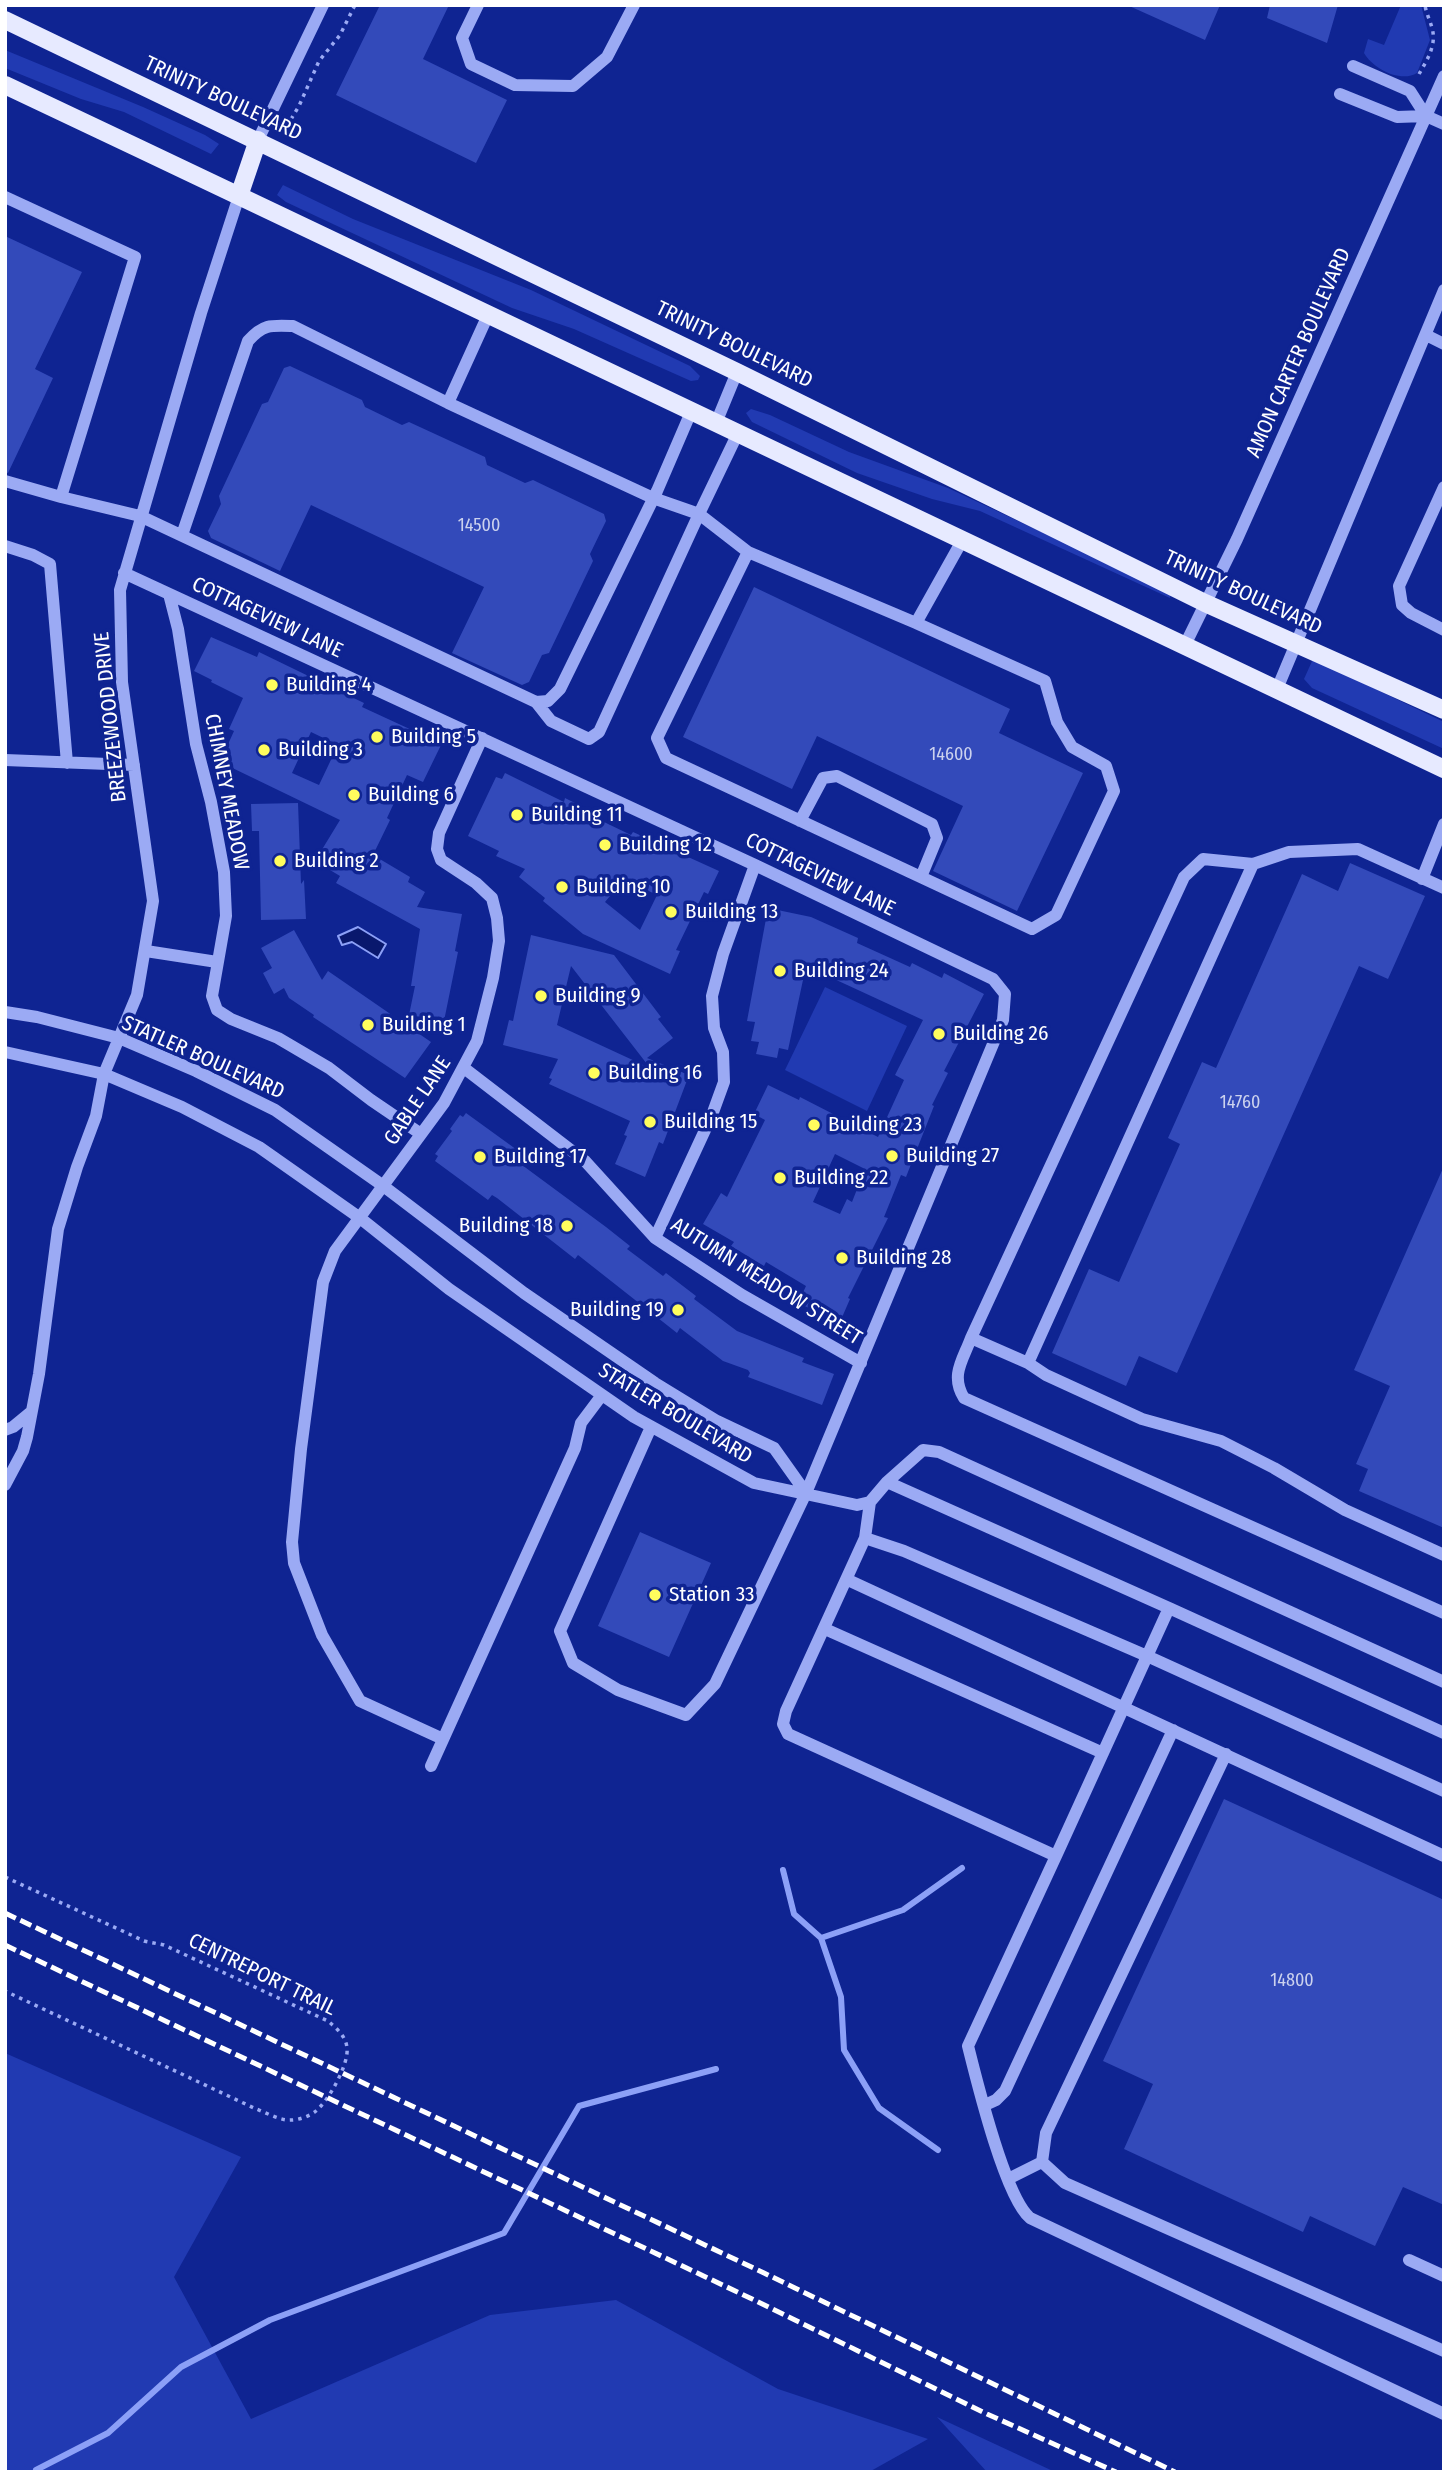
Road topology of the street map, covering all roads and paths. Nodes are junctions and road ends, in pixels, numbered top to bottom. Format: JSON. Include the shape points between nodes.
{"nodes":[{"id":1,"x":323,"y":5,"type":"edge"},
{"id":2,"x":355,"y":5,"type":"edge"},
{"id":3,"x":478,"y":5,"type":"edge"},
{"id":4,"x":634,"y":5,"type":"edge"},
{"id":5,"x":1424,"y":5,"type":"edge"},
{"id":6,"x":5,"y":20,"type":"edge"},
{"id":7,"x":1353,"y":66,"type":"dead end"},
{"id":8,"x":1419,"y":74,"type":"dead end"},
{"id":9,"x":1444,"y":76,"type":"edge"},
{"id":10,"x":5,"y":85,"type":"edge"},
{"id":11,"x":1339,"y":94,"type":"dead end"},
{"id":12,"x":1426,"y":116,"type":"junction"},
{"id":13,"x":1444,"y":124,"type":"edge"},
{"id":14,"x":286,"y":135,"type":"dead end"},
{"id":15,"x":258,"y":140,"type":"junction"},
{"id":16,"x":239,"y":195,"type":"junction"},
{"id":17,"x":5,"y":197,"type":"edge"},
{"id":18,"x":1444,"y":290,"type":"edge"},
{"id":19,"x":488,"y":314,"type":"junction"},
{"id":20,"x":1426,"y":335,"type":"junction"},
{"id":21,"x":1444,"y":344,"type":"edge"},
{"id":22,"x":737,"y":372,"type":"junction"},
{"id":23,"x":448,"y":403,"type":"junction"},
{"id":24,"x":691,"y":412,"type":"junction"},
{"id":25,"x":716,"y":423,"type":"junction"},
{"id":26,"x":737,"y":435,"type":"junction"},
{"id":27,"x":5,"y":481,"type":"edge"},
{"id":28,"x":1444,"y":487,"type":"edge"},
{"id":29,"x":61,"y":497,"type":"junction"},
{"id":30,"x":653,"y":498,"type":"junction"},
{"id":31,"x":699,"y":514,"type":"junction"},
{"id":32,"x":140,"y":516,"type":"junction"},
{"id":33,"x":182,"y":534,"type":"junction"},
{"id":34,"x":963,"y":539,"type":"junction"},
{"id":35,"x":5,"y":546,"type":"edge"},
{"id":36,"x":748,"y":552,"type":"junction"},
{"id":37,"x":124,"y":573,"type":"junction"},
{"id":38,"x":169,"y":594,"type":"junction"},
{"id":39,"x":1205,"y":603,"type":"junction"},
{"id":40,"x":916,"y":622,"type":"junction"},
{"id":41,"x":1444,"y":629,"type":"edge"},
{"id":42,"x":1296,"y":643,"type":"junction"},
{"id":43,"x":1185,"y":645,"type":"junction"},
{"id":44,"x":1277,"y":690,"type":"junction"},
{"id":45,"x":536,"y":702,"type":"junction"},
{"id":46,"x":1444,"y":710,"type":"edge"},
{"id":47,"x":482,"y":738,"type":"junction"},
{"id":48,"x":5,"y":760,"type":"edge"},
{"id":49,"x":67,"y":763,"type":"junction"},
{"id":50,"x":134,"y":765,"type":"junction"},
{"id":51,"x":1444,"y":769,"type":"edge"},
{"id":52,"x":800,"y":821,"type":"junction"},
{"id":53,"x":1444,"y":824,"type":"edge"},
{"id":54,"x":1253,"y":864,"type":"junction"},
{"id":55,"x":755,"y":865,"type":"junction"},
{"id":56,"x":921,"y":877,"type":"junction"},
{"id":57,"x":1422,"y":879,"type":"junction"},
{"id":58,"x":1444,"y":888,"type":"edge"},
{"id":59,"x":146,"y":951,"type":"junction"},
{"id":60,"x":217,"y":962,"type":"junction"},
{"id":61,"x":5,"y":1012,"type":"edge"},
{"id":62,"x":119,"y":1038,"type":"junction"},
{"id":63,"x":5,"y":1052,"type":"edge"},
{"id":64,"x":464,"y":1068,"type":"junction"},
{"id":65,"x":104,"y":1074,"type":"junction"},
{"id":66,"x":421,"y":1134,"type":"junction"},
{"id":67,"x":382,"y":1185,"type":"junction"},
{"id":68,"x":360,"y":1218,"type":"junction"},
{"id":69,"x":655,"y":1237,"type":"junction"},
{"id":70,"x":971,"y":1338,"type":"junction"},
{"id":71,"x":860,"y":1363,"type":"junction"},
{"id":72,"x":1028,"y":1363,"type":"junction"},
{"id":73,"x":602,"y":1395,"type":"junction"},
{"id":74,"x":30,"y":1413,"type":"junction"},
{"id":75,"x":651,"y":1427,"type":"junction"},
{"id":76,"x":5,"y":1430,"type":"edge"},
{"id":77,"x":887,"y":1482,"type":"junction"},
{"id":78,"x":5,"y":1485,"type":"edge"},
{"id":79,"x":806,"y":1493,"type":"junction"},
{"id":80,"x":870,"y":1502,"type":"junction"},
{"id":81,"x":865,"y":1538,"type":"junction"},
{"id":82,"x":1444,"y":1555,"type":"edge"},
{"id":83,"x":848,"y":1580,"type":"junction"},
{"id":84,"x":1169,"y":1608,"type":"junction"},
{"id":85,"x":1444,"y":1613,"type":"edge"},
{"id":86,"x":825,"y":1629,"type":"junction"},
{"id":87,"x":1147,"y":1657,"type":"junction"},
{"id":88,"x":1444,"y":1682,"type":"edge"},
{"id":89,"x":1123,"y":1707,"type":"junction"},
{"id":90,"x":1173,"y":1730,"type":"junction"},
{"id":91,"x":1444,"y":1733,"type":"edge"},
{"id":92,"x":443,"y":1739,"type":"junction"},
{"id":93,"x":1102,"y":1753,"type":"junction"},
{"id":94,"x":1226,"y":1755,"type":"junction"},
{"id":95,"x":431,"y":1766,"type":"dead end"},
{"id":96,"x":1444,"y":1791,"type":"edge"},
{"id":97,"x":1056,"y":1856,"type":"junction"},
{"id":98,"x":1444,"y":1856,"type":"edge"},
{"id":99,"x":5,"y":1877,"type":"edge"},
{"id":100,"x":5,"y":1991,"type":"edge"},
{"id":101,"x":985,"y":2105,"type":"junction"},
{"id":102,"x":1042,"y":2162,"type":"junction"},
{"id":103,"x":1008,"y":2179,"type":"junction"},
{"id":104,"x":1409,"y":2260,"type":"dead end"},
{"id":105,"x":1444,"y":2276,"type":"edge"},
{"id":106,"x":1444,"y":2351,"type":"edge"},
{"id":107,"x":1444,"y":2414,"type":"edge"}],
"edges":[{"from":1,"to":15,"type":"street"},
{"from":2,"to":14,"type":"path","via":[[319,61]]},
{"from":3,"to":4,"type":"street","via":[[462,38],[471,64],[515,85],[573,86],[607,57]]},
{"from":5,"to":8,"type":"path","via":[[1433,41]]},
{"from":6,"to":15,"type":"main road","name":"TRINITY BOULEVARD"},
{"from":7,"to":12,"type":"street","via":[[1410,92]]},
{"from":9,"to":12,"type":"street","name":"AMON CARTER BOULEVARD"},
{"from":10,"to":16,"type":"main road"},
{"from":11,"to":12,"type":"street","via":[[1397,117]]},
{"from":12,"to":13,"type":"street"},
{"from":12,"to":39,"type":"street","name":"AMON CARTER BOULEVARD"},
{"from":15,"to":16,"type":"main road"},
{"from":15,"to":22,"type":"main road","name":"TRINITY BOULEVARD"},
{"from":16,"to":19,"type":"main road"},
{"from":16,"to":32,"type":"street","name":"BREEZEWOOD DRIVE"},
{"from":17,"to":29,"type":"street","via":[[135,257]]},
{"from":18,"to":20,"type":"street"},
{"from":19,"to":23,"type":"street"},
{"from":19,"to":24,"type":"main road"},
{"from":20,"to":21,"type":"street"},
{"from":20,"to":42,"type":"street"},
{"from":22,"to":25,"type":"street"},
{"from":22,"to":39,"type":"main road","name":"TRINITY BOULEVARD"},
{"from":23,"to":30,"type":"street"},
{"from":23,"to":33,"type":"street","via":[[293,326],[259,328],[248,341]]},
{"from":24,"to":25,"type":"main road"},
{"from":24,"to":30,"type":"street"},
{"from":25,"to":26,"type":"main road"},
{"from":26,"to":31,"type":"street"},
{"from":26,"to":34,"type":"main road"},
{"from":27,"to":29,"type":"street"},
{"from":28,"to":41,"type":"street","via":[[1399,586],[1402,605]]},
{"from":29,"to":32,"type":"street"},
{"from":30,"to":31,"type":"street"},
{"from":30,"to":45,"type":"street","via":[[560,689],[548,701]]},
{"from":31,"to":36,"type":"street"},
{"from":31,"to":45,"type":"street","via":[[599,732],[589,739],[551,721]]},
{"from":32,"to":33,"type":"street"},
{"from":32,"to":37,"type":"street","name":"BREEZEWOOD DRIVE"},
{"from":33,"to":45,"type":"street"},
{"from":34,"to":40,"type":"street"},
{"from":34,"to":43,"type":"main road"},
{"from":35,"to":49,"type":"street","via":[[50,564]]},
{"from":36,"to":40,"type":"street"},
{"from":36,"to":52,"type":"street","via":[[657,738],[666,758]]},
{"from":37,"to":38,"type":"street","name":"COTTAGEVIEW LANE"},
{"from":37,"to":50,"type":"street","name":"BREEZEWOOD DRIVE","via":[[119,624],[122,682]]},
{"from":38,"to":47,"type":"street","name":"COTTAGEVIEW LANE"},
{"from":38,"to":60,"type":"street","name":"CHIMNEY MEADOW","via":[[224,872],[226,916]]},
{"from":39,"to":42,"type":"main road","name":"TRINITY BOULEVARD"},
{"from":39,"to":43,"type":"street","name":"AMON CARTER BOULEVARD"},
{"from":40,"to":56,"type":"street","via":[[1045,681],[1057,722],[1072,747],[1106,766],[1114,791],[1056,915],[1031,929]]},
{"from":42,"to":44,"type":"street"},
{"from":42,"to":46,"type":"main road","name":"TRINITY BOULEVARD"},
{"from":43,"to":44,"type":"main road"},
{"from":44,"to":51,"type":"main road"},
{"from":47,"to":55,"type":"street","name":"COTTAGEVIEW LANE"},
{"from":47,"to":64,"type":"street","name":"GABLE LANE","via":[[439,832],[437,849],[441,860],[492,898],[498,918],[493,978],[477,1041]]},
{"from":48,"to":49,"type":"street"},
{"from":49,"to":50,"type":"street"},
{"from":50,"to":59,"type":"street","name":"BREEZEWOOD DRIVE","via":[[153,901]]},
{"from":52,"to":56,"type":"street"},
{"from":52,"to":56,"type":"street","via":[[823,778],[837,776],[932,824],[936,838]]},
{"from":53,"to":57,"type":"street"},
{"from":54,"to":57,"type":"street","via":[[1289,852],[1358,849]]},
{"from":54,"to":70,"type":"street","via":[[1203,859],[1184,877]]},
{"from":54,"to":72,"type":"street"},
{"from":55,"to":69,"type":"street","via":[[712,996],[724,1082]]},
{"from":55,"to":71,"type":"street","name":"COTTAGEVIEW LANE","via":[[993,979],[1005,994],[1003,1020]]},
{"from":57,"to":58,"type":"street"},
{"from":59,"to":60,"type":"street"},
{"from":59,"to":62,"type":"street","name":"BREEZEWOOD DRIVE","via":[[137,995]]},
{"from":60,"to":66,"type":"street","name":"CHIMNEY MEADOW","via":[[212,996],[217,1010],[329,1068]]},
{"from":61,"to":62,"type":"street","name":"STATLER BOULEVARD"},
{"from":62,"to":65,"type":"street","name":"BREEZEWOOD DRIVE"},
{"from":62,"to":67,"type":"street","name":"STATLER BOULEVARD","via":[[275,1110]]},
{"from":63,"to":65,"type":"street","name":"STATLER BOULEVARD"},
{"from":64,"to":66,"type":"street","name":"GABLE LANE"},
{"from":64,"to":69,"type":"street","name":"AUTUMN MEADOW STREET","via":[[586,1161]]},
{"from":65,"to":68,"type":"street","name":"STATLER BOULEVARD","via":[[259,1147]]},
{"from":65,"to":74,"type":"street","name":"BREEZEWOOD DRIVE","via":[[96,1116],[58,1229],[40,1374]]},
{"from":66,"to":67,"type":"street","name":"GABLE LANE"},
{"from":67,"to":68,"type":"street","name":"GABLE LANE"},
{"from":67,"to":79,"type":"street","name":"STATLER BOULEVARD","via":[[514,1286],[654,1383],[774,1448]]},
{"from":68,"to":73,"type":"street","name":"STATLER BOULEVARD","via":[[449,1289]]},
{"from":68,"to":92,"type":"street","name":"GABLE LANE","via":[[335,1251],[323,1282],[301,1449],[293,1563],[322,1634],[360,1701]]},
{"from":69,"to":71,"type":"street","name":"AUTUMN MEADOW STREET","via":[[742,1295]]},
{"from":70,"to":72,"type":"street"},
{"from":70,"to":85,"type":"street","via":[[956,1377],[964,1398]]},
{"from":71,"to":79,"type":"street","name":"COTTAGEVIEW LANE"},
{"from":72,"to":82,"type":"street","via":[[1142,1419],[1221,1441],[1345,1510]]},
{"from":73,"to":75,"type":"street","name":"STATLER BOULEVARD"},
{"from":73,"to":92,"type":"street","via":[[581,1423],[575,1448]]},
{"from":74,"to":76,"type":"street"},
{"from":74,"to":78,"type":"street","name":"BREEZEWOOD DRIVE","via":[[23,1451]]},
{"from":75,"to":79,"type":"street","name":"STATLER BOULEVARD","via":[[754,1483]]},
{"from":75,"to":79,"type":"street","name":"COTTAGEVIEW LANE","via":[[561,1631],[573,1663],[618,1690],[685,1715],[715,1684]]},
{"from":77,"to":80,"type":"street"},
{"from":77,"to":84,"type":"street"},
{"from":77,"to":88,"type":"street","via":[[923,1450],[939,1452]]},
{"from":79,"to":80,"type":"street","via":[[857,1505]]},
{"from":80,"to":81,"type":"street"},
{"from":81,"to":83,"type":"street"},
{"from":81,"to":87,"type":"street"},
{"from":83,"to":86,"type":"street"},
{"from":83,"to":89,"type":"street"},
{"from":84,"to":87,"type":"street"},
{"from":84,"to":91,"type":"street"},
{"from":86,"to":93,"type":"street"},
{"from":86,"to":97,"type":"street","via":[[786,1711],[783,1724],[789,1734]]},
{"from":87,"to":89,"type":"street"},
{"from":87,"to":96,"type":"street"},
{"from":89,"to":90,"type":"street"},
{"from":89,"to":93,"type":"street"},
{"from":90,"to":94,"type":"street"},
{"from":90,"to":101,"type":"street","via":[[1005,2091]]},
{"from":92,"to":95,"type":"street"},
{"from":93,"to":97,"type":"street"},
{"from":94,"to":98,"type":"street"},
{"from":94,"to":102,"type":"street","via":[[1046,2133]]},
{"from":97,"to":101,"type":"street","via":[[968,2046]]},
{"from":99,"to":100,"type":"path","name":"CENTREPORT TRAIL","via":[[328,2021],[347,2045],[346,2061],[316,2111],[288,2121]]},
{"from":101,"to":103,"type":"street"},
{"from":102,"to":103,"type":"street"},
{"from":102,"to":106,"type":"street","via":[[1065,2183]]},
{"from":103,"to":107,"type":"street","via":[[1018,2205],[1030,2218]]},
{"from":104,"to":105,"type":"street"}]}
